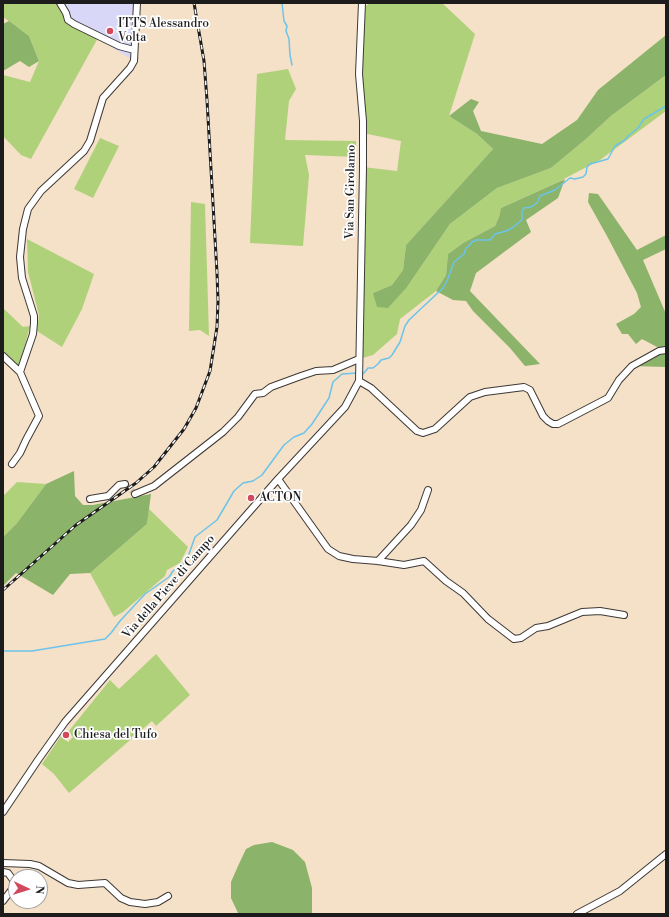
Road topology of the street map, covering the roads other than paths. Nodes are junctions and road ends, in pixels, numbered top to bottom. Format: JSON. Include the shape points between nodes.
{"nodes":[{"id":1,"x":60,"y":3,"type":"edge"},
{"id":2,"x":137,"y":3,"type":"edge"},
{"id":3,"x":362,"y":3,"type":"edge"},
{"id":4,"x":134,"y":50,"type":"junction"},
{"id":5,"x":666,"y":350,"type":"edge"},
{"id":6,"x":3,"y":356,"type":"edge"},
{"id":7,"x":359,"y":362,"type":"junction"},
{"id":8,"x":20,"y":372,"type":"junction"},
{"id":9,"x":359,"y":382,"type":"junction"},
{"id":10,"x":12,"y":464,"type":"dead end"},
{"id":11,"x":278,"y":479,"type":"junction"},
{"id":12,"x":125,"y":484,"type":"dead end"},
{"id":13,"x":428,"y":490,"type":"dead end"},
{"id":14,"x":135,"y":494,"type":"dead end"},
{"id":15,"x":90,"y":499,"type":"dead end"},
{"id":16,"x":378,"y":560,"type":"junction"},
{"id":17,"x":624,"y":615,"type":"dead end"},
{"id":18,"x":3,"y":812,"type":"edge"},
{"id":19,"x":666,"y":854,"type":"edge"},
{"id":20,"x":3,"y":863,"type":"edge"},
{"id":21,"x":3,"y":872,"type":"edge"},
{"id":22,"x":168,"y":896,"type":"dead end"},
{"id":23,"x":3,"y":901,"type":"edge"},
{"id":24,"x":577,"y":914,"type":"edge"}],
"edges":[{"from":1,"to":4,"type":"street","via":[[68,20],[74,24],[119,46]]},
{"from":2,"to":4,"type":"street"},
{"from":3,"to":7,"type":"street","name":"Via San Girolamo","via":[[359,74],[363,167]]},
{"from":4,"to":8,"type":"street","via":[[134,61],[130,68],[103,98],[90,141],[84,151],[41,191],[28,209],[20,257],[22,278],[34,323],[33,334]]},
{"from":5,"to":9,"type":"street","via":[[659,351],[632,366],[608,398],[558,424],[548,422],[530,390],[524,386],[470,397],[435,429],[424,433],[417,431],[371,388]]},
{"from":6,"to":8,"type":"street"},
{"from":7,"to":9,"type":"street","name":"Via San Girolamo"},
{"from":7,"to":14,"type":"street","via":[[333,370],[316,371],[255,394],[223,432],[154,486]]},
{"from":8,"to":10,"type":"street","via":[[40,416]]},
{"from":9,"to":11,"type":"street","name":"Via della Pieve di Campo","via":[[344,407]]},
{"from":11,"to":16,"type":"street","via":[[328,549],[339,556]]},
{"from":11,"to":18,"type":"street","name":"Via della Pieve di Campo","via":[[65,722]]},
{"from":12,"to":15,"type":"street","via":[[120,484],[108,496]]},
{"from":13,"to":16,"type":"street","via":[[421,510],[411,525]]},
{"from":16,"to":17,"type":"street","via":[[404,564],[424,561],[514,639],[522,638],[536,628],[548,626],[582,612],[600,611]]},
{"from":19,"to":24,"type":"street","via":[[620,891]]},
{"from":20,"to":22,"type":"street","via":[[39,866],[68,883],[78,885],[105,883],[121,898],[130,902],[158,902]]},
{"from":21,"to":23,"type":"street","via":[[8,873],[13,880],[13,888]]}]}
